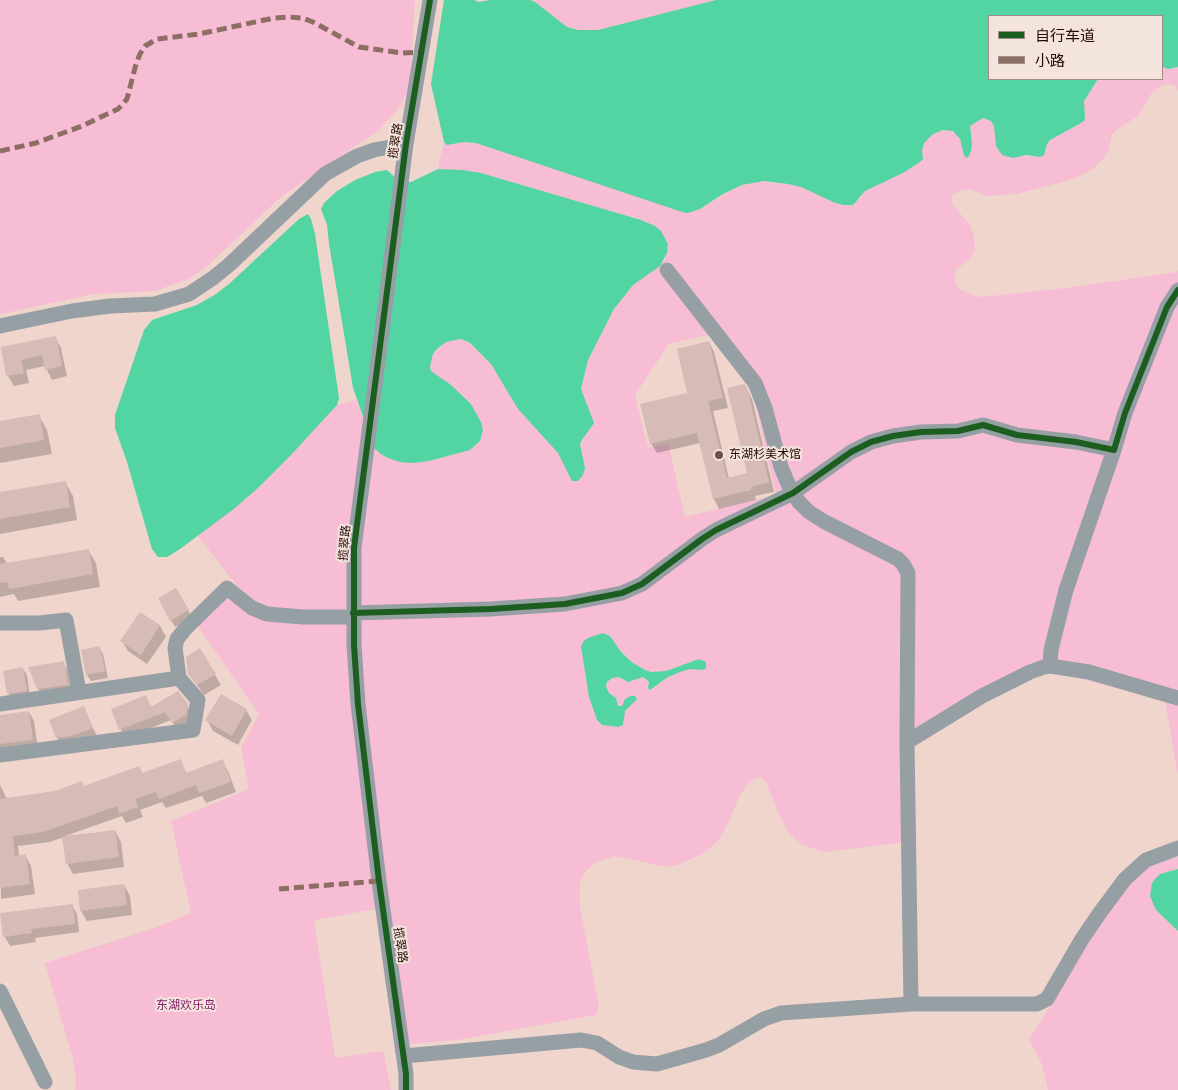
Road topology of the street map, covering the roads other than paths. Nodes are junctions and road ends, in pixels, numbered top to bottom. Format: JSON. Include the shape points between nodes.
{"nodes":[{"id":1,"x":430,"y":0,"type":"edge"},
{"id":2,"x":406,"y":144,"type":"junction"},
{"id":3,"x":667,"y":270,"type":"dead end"},
{"id":4,"x":1178,"y":290,"type":"edge"},
{"id":5,"x":0,"y":326,"type":"edge"},
{"id":6,"x":1114,"y":450,"type":"junction"},
{"id":7,"x":792,"y":493,"type":"junction"},
{"id":8,"x":353,"y":615,"type":"junction"},
{"id":9,"x":0,"y":623,"type":"edge"},
{"id":10,"x":1050,"y":666,"type":"junction"},
{"id":11,"x":179,"y":678,"type":"junction"},
{"id":12,"x":79,"y":692,"type":"junction"},
{"id":13,"x":1178,"y":698,"type":"edge"},
{"id":14,"x":0,"y":704,"type":"edge"},
{"id":15,"x":907,"y":742,"type":"junction"},
{"id":16,"x":0,"y":755,"type":"edge"},
{"id":17,"x":1178,"y":848,"type":"edge"},
{"id":18,"x":0,"y":991,"type":"edge"},
{"id":19,"x":911,"y":1004,"type":"junction"},
{"id":20,"x":404,"y":1056,"type":"junction"},
{"id":21,"x":45,"y":1082,"type":"dead end"},
{"id":22,"x":406,"y":1090,"type":"edge"}],
"edges":[{"from":1,"to":2,"type":"street","name":"揽翠路"},
{"from":2,"to":5,"type":"street","via":[[357,156],[325,174],[229,265],[189,294],[155,304],[72,311]]},
{"from":2,"to":8,"type":"street","name":"揽翠路","via":[[354,548]]},
{"from":3,"to":7,"type":"street","via":[[755,383]]},
{"from":4,"to":6,"type":"street","via":[[1167,307],[1125,413]]},
{"from":6,"to":7,"type":"street","via":[[1017,435],[983,425],[958,431],[921,432],[871,442]]},
{"from":6,"to":10,"type":"street","via":[[1066,590]]},
{"from":7,"to":8,"type":"street","via":[[702,538],[642,584],[622,593],[565,604]]},
{"from":7,"to":15,"type":"street","via":[[809,512],[898,559],[906,569],[909,582]]},
{"from":8,"to":11,"type":"street","via":[[303,617],[267,614],[252,608],[227,588],[177,639]]},
{"from":8,"to":20,"type":"street","name":"揽翠路","via":[[360,714],[379,881]]},
{"from":9,"to":12,"type":"street","via":[[66,620]]},
{"from":10,"to":13,"type":"street","via":[[1089,672]]},
{"from":10,"to":15,"type":"street","via":[[1030,672],[982,696]]},
{"from":11,"to":12,"type":"street"},
{"from":11,"to":16,"type":"street","via":[[198,700],[193,730]]},
{"from":12,"to":14,"type":"street"},
{"from":15,"to":19,"type":"street"},
{"from":17,"to":19,"type":"street","via":[[1146,860],[1125,879],[1044,1002],[1032,1005]]},
{"from":18,"to":21,"type":"street"},
{"from":19,"to":20,"type":"street","via":[[781,1012],[719,1045],[657,1064],[633,1062],[597,1043],[581,1040]]},
{"from":20,"to":22,"type":"street","name":"揽翠路"}]}
